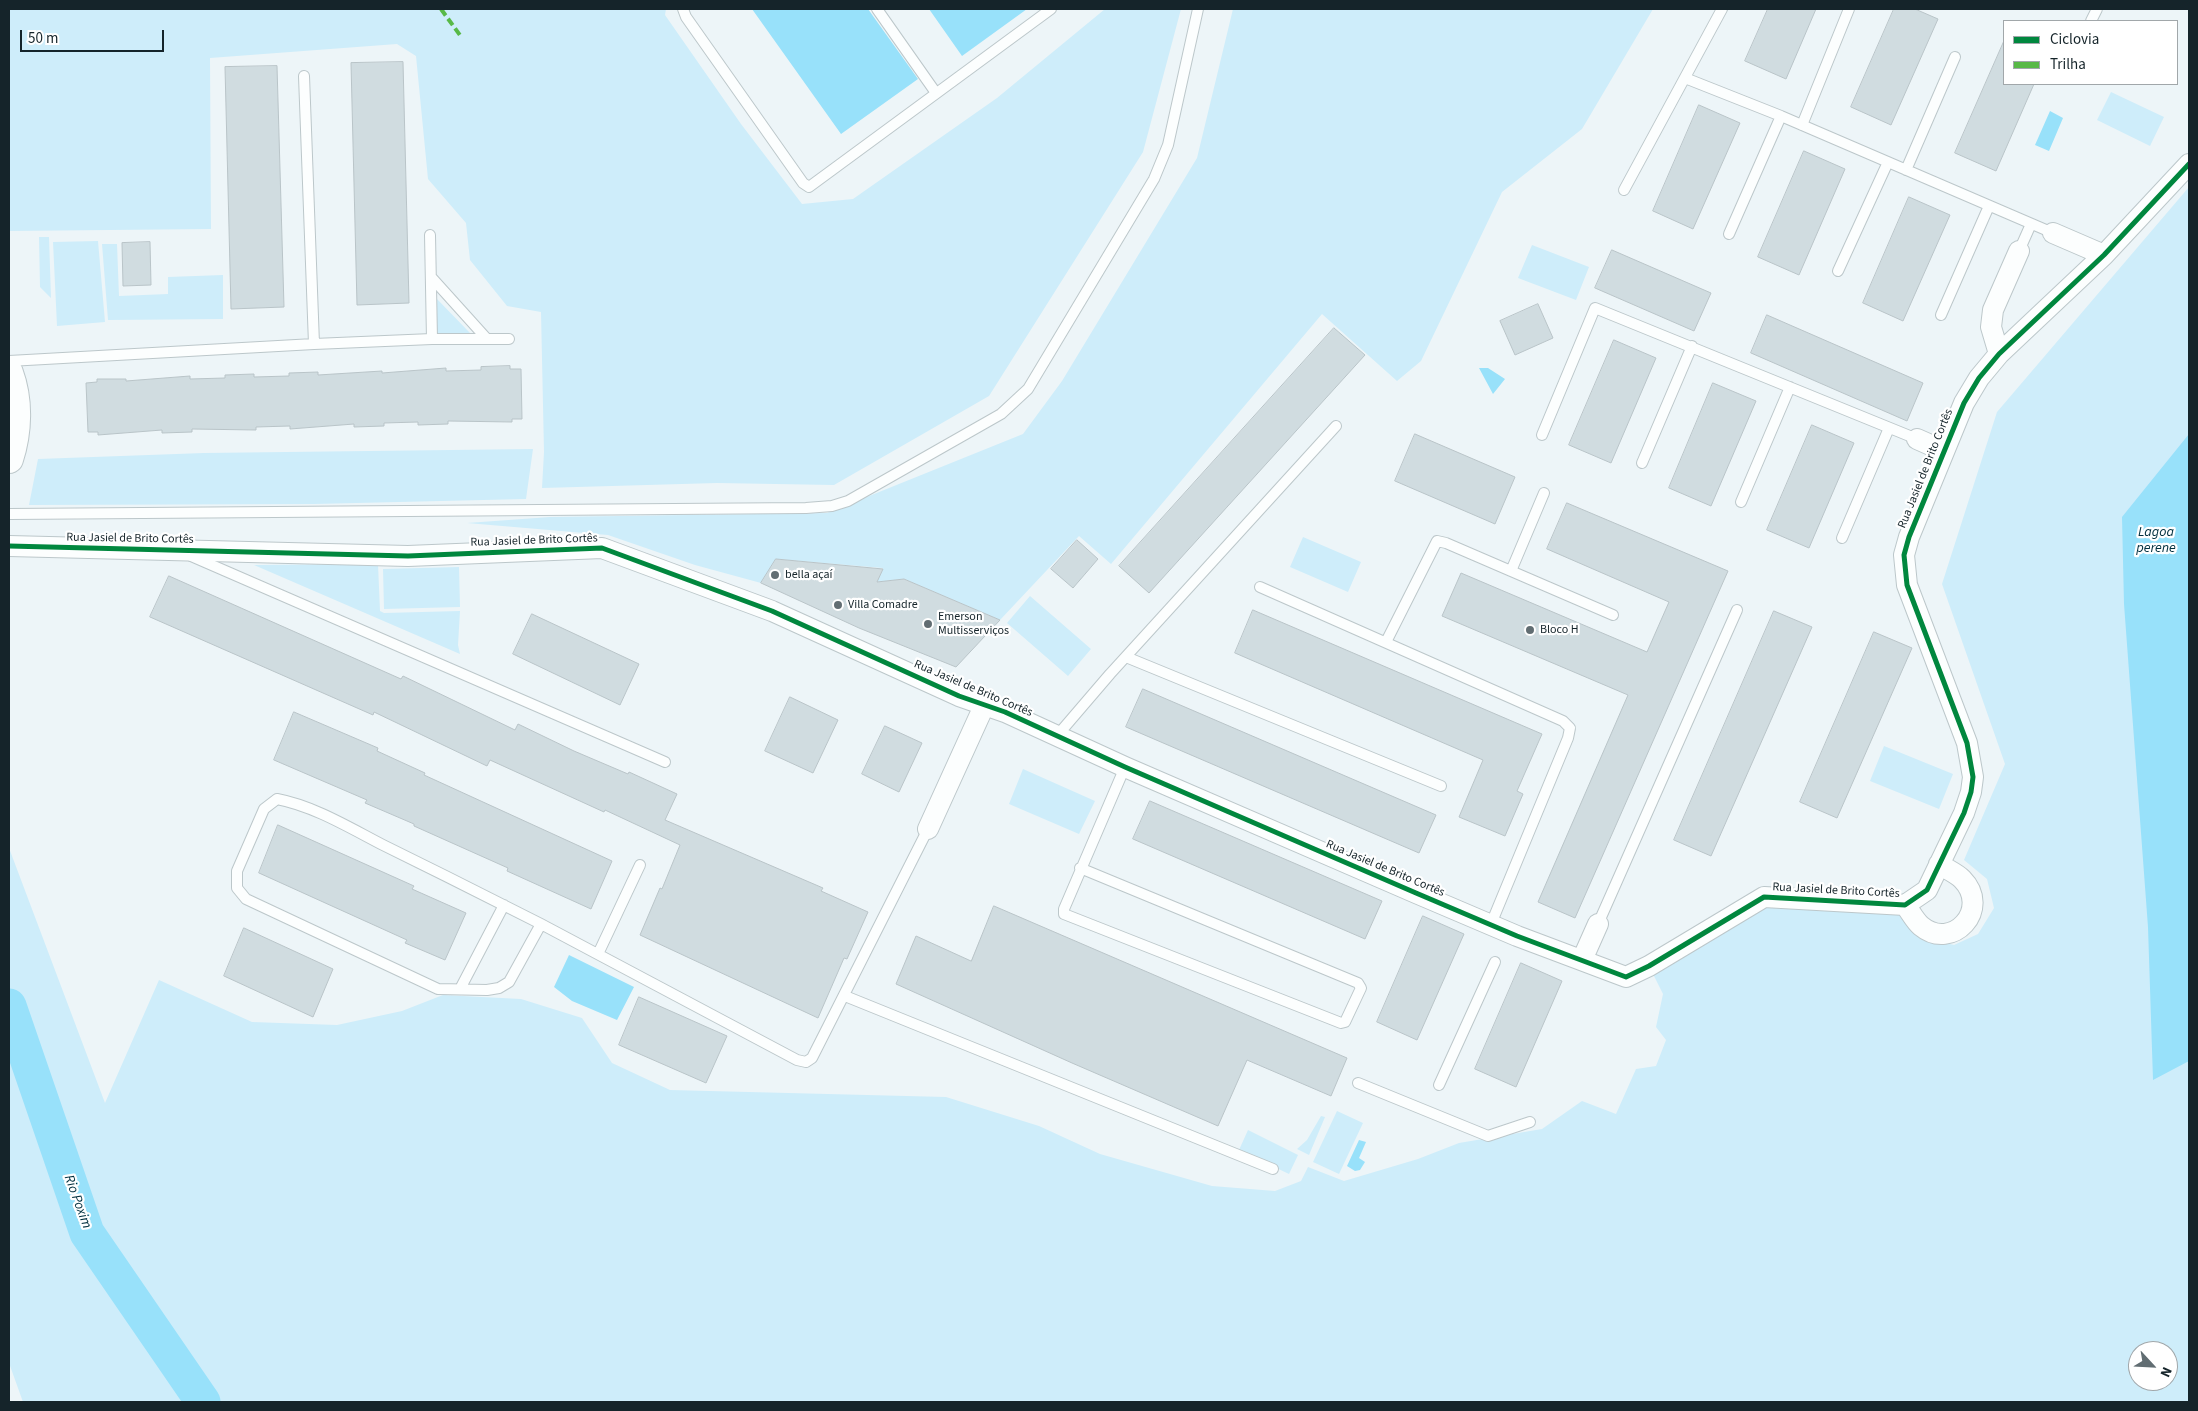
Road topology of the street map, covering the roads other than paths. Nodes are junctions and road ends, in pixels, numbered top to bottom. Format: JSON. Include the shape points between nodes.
{"nodes":[{"id":1,"x":683,"y":9,"type":"edge"},
{"id":2,"x":876,"y":9,"type":"edge"},
{"id":3,"x":1052,"y":9,"type":"edge"},
{"id":4,"x":1198,"y":9,"type":"edge"},
{"id":5,"x":1722,"y":9,"type":"edge"},
{"id":6,"x":1850,"y":9,"type":"edge"},
{"id":7,"x":1955,"y":57,"type":"dead end"},
{"id":8,"x":304,"y":76,"type":"dead end"},
{"id":9,"x":1685,"y":78,"type":"junction"},
{"id":10,"x":936,"y":94,"type":"junction"},
{"id":11,"x":1781,"y":116,"type":"junction"},
{"id":12,"x":1802,"y":125,"type":"junction"},
{"id":13,"x":1888,"y":162,"type":"junction"},
{"id":14,"x":2189,"y":164,"type":"edge"},
{"id":15,"x":1906,"y":170,"type":"junction"},
{"id":16,"x":1624,"y":190,"type":"dead end"},
{"id":17,"x":1989,"y":206,"type":"junction"},
{"id":18,"x":2031,"y":224,"type":"junction"},
{"id":19,"x":2053,"y":233,"type":"joint"},
{"id":20,"x":1730,"y":234,"type":"dead end"},
{"id":21,"x":430,"y":235,"type":"dead end"},
{"id":22,"x":2019,"y":251,"type":"joint"},
{"id":23,"x":2104,"y":256,"type":"junction"},
{"id":24,"x":1838,"y":271,"type":"dead end"},
{"id":25,"x":432,"y":278,"type":"junction"},
{"id":26,"x":1941,"y":315,"type":"dead end"},
{"id":27,"x":432,"y":339,"type":"junction"},
{"id":28,"x":487,"y":339,"type":"junction"},
{"id":29,"x":510,"y":339,"type":"dead end"},
{"id":30,"x":314,"y":344,"type":"junction"},
{"id":31,"x":1692,"y":346,"type":"junction"},
{"id":32,"x":1999,"y":354,"type":"junction"},
{"id":33,"x":9,"y":361,"type":"edge"},
{"id":34,"x":9,"y":373,"type":"edge"},
{"id":35,"x":1790,"y":387,"type":"junction"},
{"id":36,"x":12,"y":403,"type":"edge"},
{"id":37,"x":1336,"y":426,"type":"dead end"},
{"id":38,"x":1889,"y":428,"type":"junction"},
{"id":39,"x":1542,"y":435,"type":"dead end"},
{"id":40,"x":1917,"y":439,"type":"joint"},
{"id":41,"x":1944,"y":451,"type":"junction"},
{"id":42,"x":9,"y":459,"type":"edge"},
{"id":43,"x":1642,"y":463,"type":"dead end"},
{"id":44,"x":1544,"y":493,"type":"dead end"},
{"id":45,"x":1741,"y":502,"type":"dead end"},
{"id":46,"x":9,"y":514,"type":"edge"},
{"id":47,"x":1842,"y":538,"type":"dead end"},
{"id":48,"x":9,"y":546,"type":"edge"},
{"id":49,"x":177,"y":550,"type":"junction"},
{"id":50,"x":1512,"y":571,"type":"junction"},
{"id":51,"x":1260,"y":587,"type":"dead end"},
{"id":52,"x":1737,"y":610,"type":"dead end"},
{"id":53,"x":1613,"y":616,"type":"dead end"},
{"id":54,"x":1386,"y":642,"type":"junction"},
{"id":55,"x":1126,"y":657,"type":"junction"},
{"id":56,"x":984,"y":706,"type":"junction"},
{"id":57,"x":1056,"y":737,"type":"junction"},
{"id":58,"x":665,"y":762,"type":"dead end"},
{"id":59,"x":1125,"y":768,"type":"junction"},
{"id":60,"x":1440,"y":786,"type":"dead end"},
{"id":61,"x":928,"y":829,"type":"joint"},
{"id":62,"x":1939,"y":864,"type":"junction"},
{"id":63,"x":640,"y":865,"type":"dead end"},
{"id":64,"x":1080,"y":868,"type":"junction"},
{"id":65,"x":1905,"y":905,"type":"junction"},
{"id":66,"x":504,"y":906,"type":"junction"},
{"id":67,"x":541,"y":924,"type":"junction"},
{"id":68,"x":1492,"y":924,"type":"junction"},
{"id":69,"x":1598,"y":924,"type":"joint"},
{"id":70,"x":598,"y":954,"type":"junction"},
{"id":71,"x":1582,"y":960,"type":"junction"},
{"id":72,"x":1495,"y":962,"type":"dead end"},
{"id":73,"x":460,"y":989,"type":"junction"},
{"id":74,"x":844,"y":996,"type":"junction"},
{"id":75,"x":1358,"y":1083,"type":"dead end"},
{"id":76,"x":1440,"y":1085,"type":"dead end"},
{"id":77,"x":1530,"y":1122,"type":"dead end"},
{"id":78,"x":1273,"y":1170,"type":"dead end"}],
"edges":[{"from":1,"to":10,"type":"lane","via":[[786,160],[809,187]]},
{"from":2,"to":10,"type":"lane"},
{"from":3,"to":10,"type":"lane"},
{"from":4,"to":46,"type":"lane","via":[[1165,156],[1028,389],[1002,414],[848,500],[832,506],[806,508]]},
{"from":5,"to":9,"type":"lane"},
{"from":6,"to":12,"type":"lane"},
{"from":7,"to":15,"type":"lane"},
{"from":8,"to":30,"type":"lane"},
{"from":9,"to":11,"type":"lane"},
{"from":9,"to":16,"type":"lane"},
{"from":11,"to":12,"type":"lane"},
{"from":11,"to":20,"type":"lane"},
{"from":12,"to":13,"type":"lane"},
{"from":13,"to":15,"type":"lane"},
{"from":13,"to":24,"type":"lane"},
{"from":14,"to":23,"type":"street","name":"Rua Jasiel de Brito Cortês"},
{"from":15,"to":17,"type":"lane"},
{"from":17,"to":18,"type":"lane"},
{"from":17,"to":26,"type":"lane"},
{"from":18,"to":19,"type":"lane"},
{"from":18,"to":22,"type":"lane"},
{"from":19,"to":23,"type":"street"},
{"from":21,"to":25,"type":"lane"},
{"from":22,"to":32,"type":"street","via":[[1993,310],[1991,327]]},
{"from":23,"to":32,"type":"street","name":"Rua Jasiel de Brito Cortês"},
{"from":25,"to":27,"type":"lane"},
{"from":25,"to":28,"type":"lane"},
{"from":27,"to":28,"type":"lane"},
{"from":27,"to":30,"type":"lane"},
{"from":28,"to":29,"type":"lane"},
{"from":30,"to":33,"type":"lane"},
{"from":31,"to":35,"type":"lane"},
{"from":31,"to":39,"type":"lane","via":[[1595,308]]},
{"from":31,"to":43,"type":"lane"},
{"from":32,"to":41,"type":"street","name":"Rua Jasiel de Brito Cortês","via":[[1964,403]]},
{"from":34,"to":36,"type":"street","via":[[14,389]]},
{"from":35,"to":38,"type":"lane"},
{"from":35,"to":45,"type":"lane"},
{"from":36,"to":42,"type":"street","via":[[14,436]]},
{"from":37,"to":55,"type":"lane"},
{"from":38,"to":40,"type":"lane"},
{"from":38,"to":47,"type":"lane"},
{"from":40,"to":41,"type":"street"},
{"from":41,"to":62,"type":"street","name":"Rua Jasiel de Brito Cortês","via":[[1904,555],[1908,585],[1967,743],[1973,777],[1964,814]]},
{"from":44,"to":50,"type":"lane"},
{"from":48,"to":49,"type":"street","name":"Rua Jasiel de Brito Cortês"},
{"from":49,"to":56,"type":"street","name":"Rua Jasiel de Brito Cortês","via":[[408,556],[602,548],[772,611]]},
{"from":49,"to":58,"type":"lane"},
{"from":50,"to":53,"type":"lane"},
{"from":50,"to":54,"type":"lane","via":[[1437,541]]},
{"from":51,"to":54,"type":"lane"},
{"from":52,"to":69,"type":"lane"},
{"from":54,"to":68,"type":"lane","via":[[1563,721],[1570,728]]},
{"from":55,"to":57,"type":"lane"},
{"from":55,"to":60,"type":"lane"},
{"from":56,"to":57,"type":"street","name":"Rua Jasiel de Brito Cortês","via":[[1012,715]]},
{"from":56,"to":61,"type":"street"},
{"from":57,"to":59,"type":"street","name":"Rua Jasiel de Brito Cortês"},
{"from":59,"to":64,"type":"lane"},
{"from":59,"to":68,"type":"street","name":"Rua Jasiel de Brito Cortês"},
{"from":61,"to":74,"type":"lane"},
{"from":62,"to":65,"type":"street","name":"Rua Jasiel de Brito Cortês","via":[[1927,890]]},
{"from":62,"to":65,"type":"street","name":"Rua Jasiel de Brito Cortês","via":[[1962,878],[1973,895],[1972,915],[1959,930],[1940,935],[1921,926]]},
{"from":63,"to":70,"type":"lane"},
{"from":64,"to":64,"type":"lane","via":[[1358,983],[1361,988],[1345,1022],[1064,914]]},
{"from":65,"to":71,"type":"street","name":"Rua Jasiel de Brito Cortês","via":[[1764,897],[1630,976],[1622,976]]},
{"from":66,"to":67,"type":"lane"},
{"from":66,"to":73,"type":"lane"},
{"from":66,"to":73,"type":"lane","via":[[340,823],[291,802],[278,800],[264,809],[236,871],[236,888],[246,900],[421,982],[438,989]]},
{"from":67,"to":70,"type":"lane"},
{"from":67,"to":73,"type":"lane","via":[[509,982],[487,990]]},
{"from":68,"to":71,"type":"street","name":"Rua Jasiel de Brito Cortês"},
{"from":69,"to":71,"type":"street"},
{"from":70,"to":74,"type":"lane","via":[[797,1060],[809,1061],[812,1058]]},
{"from":72,"to":76,"type":"lane"},
{"from":74,"to":78,"type":"lane"},
{"from":75,"to":77,"type":"lane","via":[[1488,1136]]}]}
